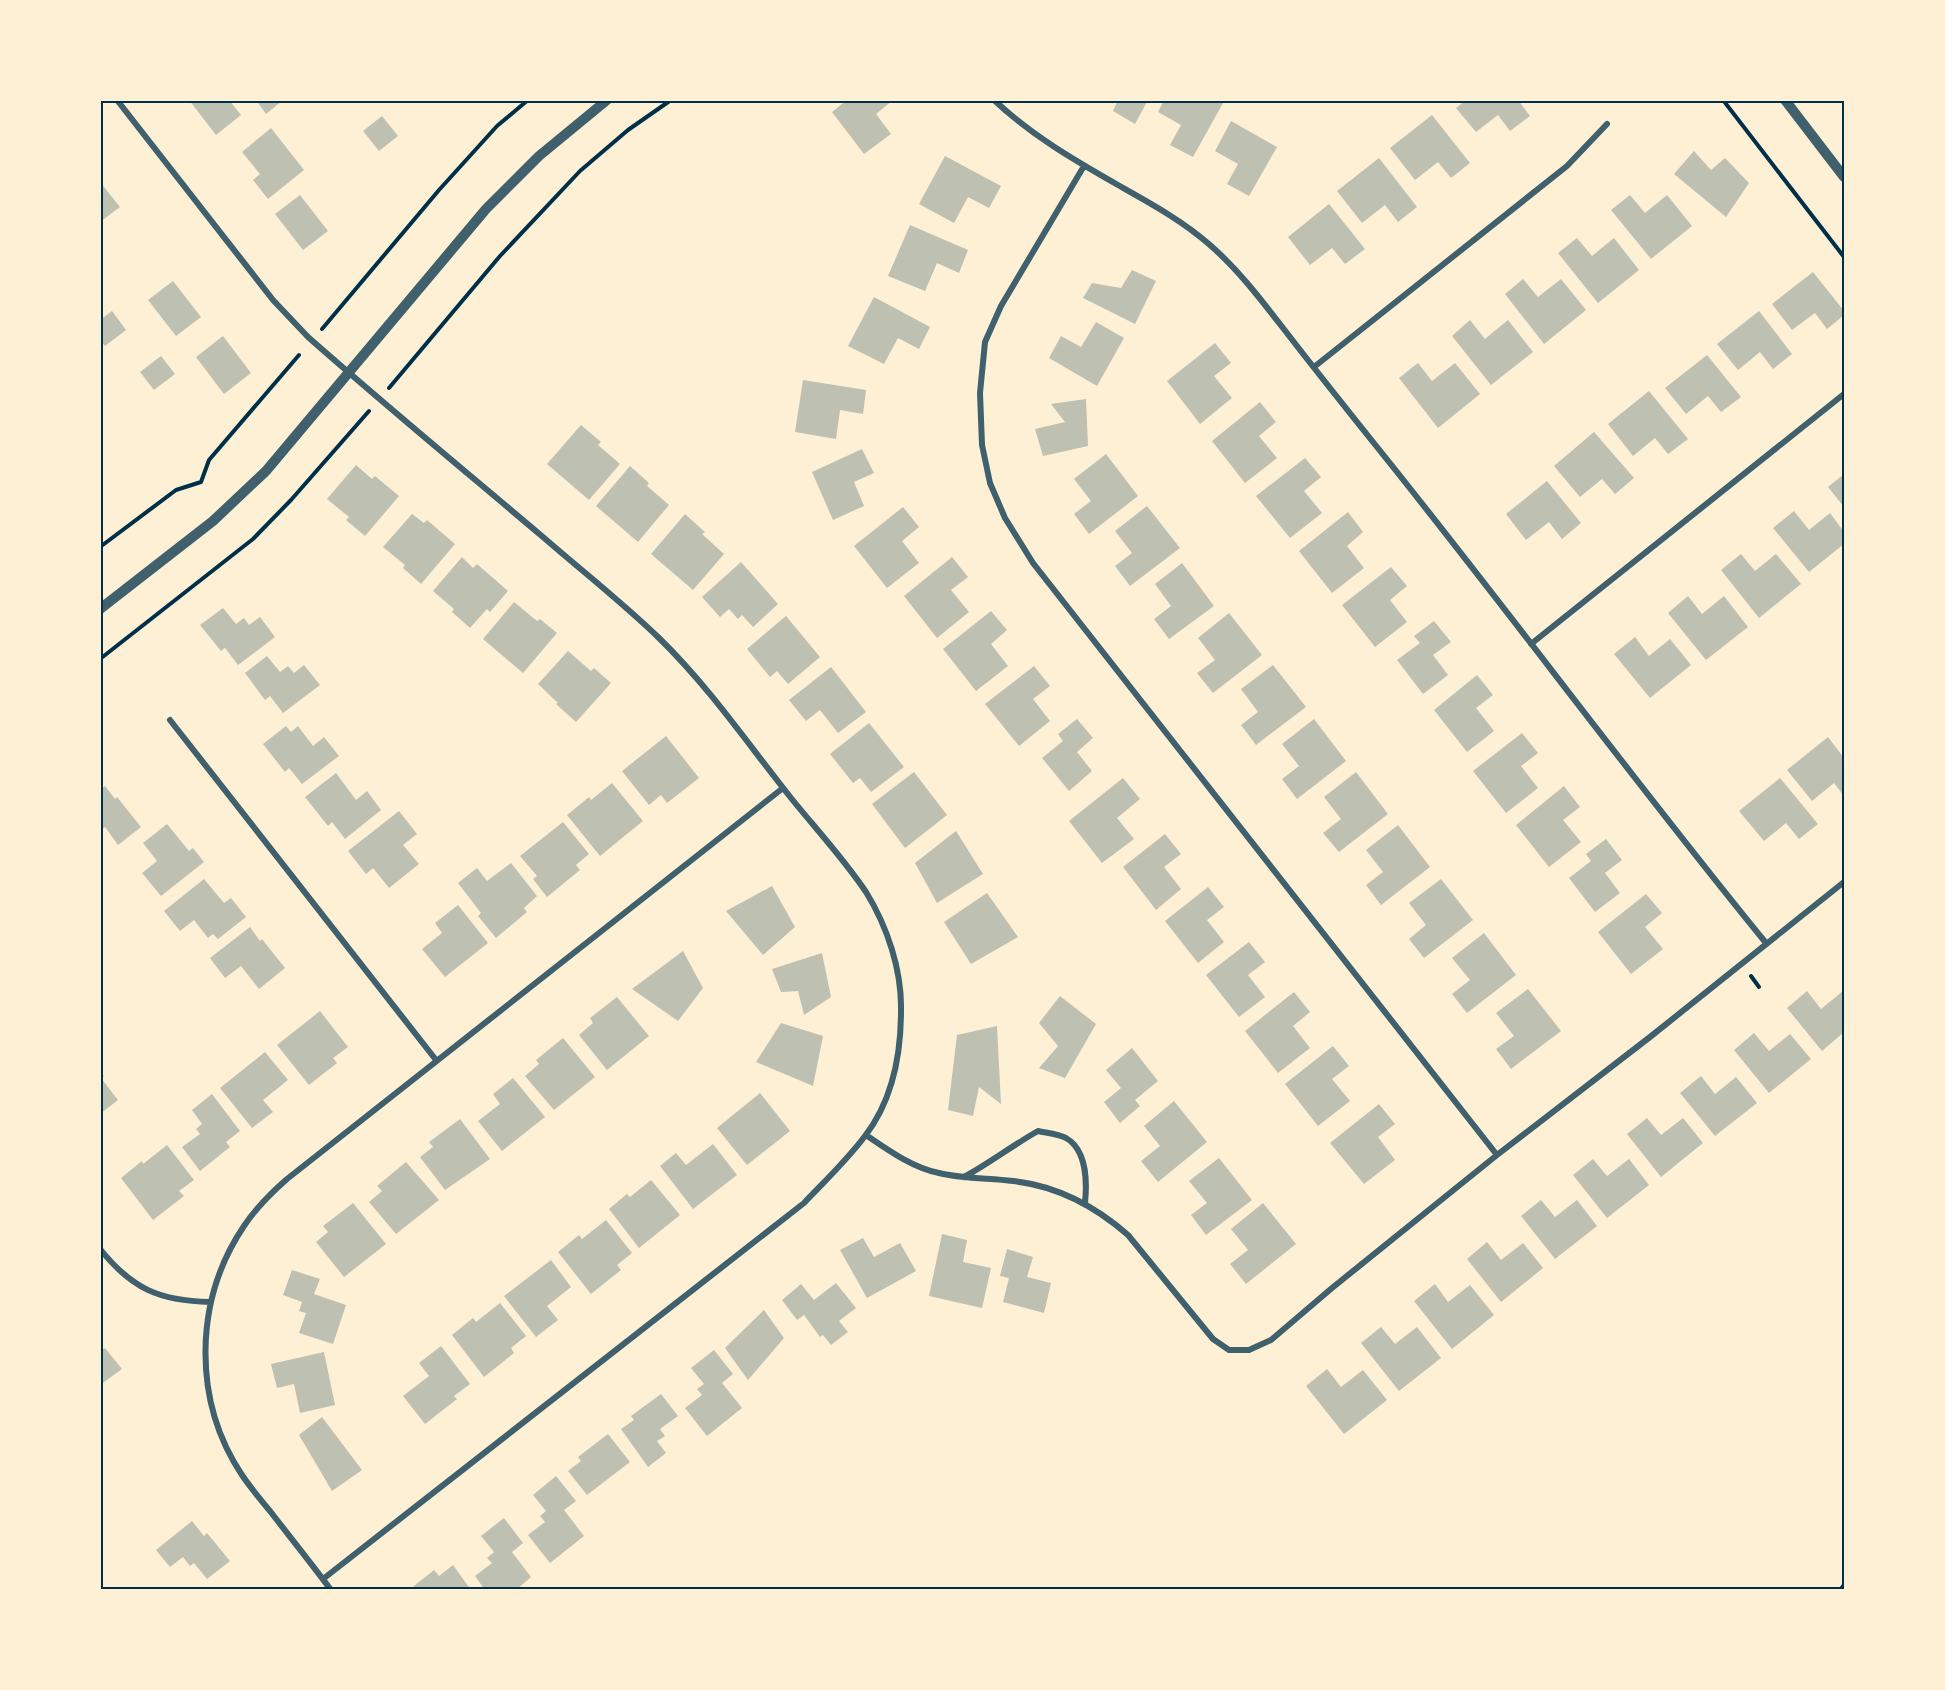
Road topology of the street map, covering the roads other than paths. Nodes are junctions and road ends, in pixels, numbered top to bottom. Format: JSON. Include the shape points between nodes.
{"nodes":[{"id":1,"x":117,"y":100,"type":"edge"},
{"id":2,"x":607,"y":100,"type":"edge"},
{"id":3,"x":994,"y":100,"type":"edge"},
{"id":4,"x":1785,"y":100,"type":"edge"},
{"id":5,"x":1607,"y":124,"type":"dead end"},
{"id":6,"x":1084,"y":166,"type":"junction"},
{"id":7,"x":1845,"y":177,"type":"edge"},
{"id":8,"x":1314,"y":368,"type":"junction"},
{"id":9,"x":349,"y":372,"type":"junction"},
{"id":10,"x":1845,"y":394,"type":"edge"},
{"id":11,"x":100,"y":609,"type":"edge"},
{"id":12,"x":1531,"y":644,"type":"junction"},
{"id":13,"x":170,"y":720,"type":"dead end"},
{"id":14,"x":783,"y":788,"type":"junction"},
{"id":15,"x":1845,"y":882,"type":"edge"},
{"id":16,"x":1766,"y":943,"type":"junction"},
{"id":17,"x":436,"y":1060,"type":"junction"},
{"id":18,"x":866,"y":1135,"type":"junction"},
{"id":19,"x":1497,"y":1155,"type":"junction"},
{"id":20,"x":964,"y":1177,"type":"junction"},
{"id":21,"x":1085,"y":1203,"type":"junction"},
{"id":22,"x":100,"y":1249,"type":"edge"},
{"id":23,"x":210,"y":1302,"type":"junction"},
{"id":24,"x":323,"y":1579,"type":"junction"},
{"id":25,"x":331,"y":1590,"type":"edge"}],
"edges":[{"from":1,"to":9,"type":"street","via":[[273,300]]},
{"from":2,"to":9,"type":"street","via":[[539,156],[486,209]]},
{"from":3,"to":6,"type":"street","via":[[1011,117]]},
{"from":4,"to":7,"type":"street"},
{"from":5,"to":8,"type":"street","via":[[1567,166]]},
{"from":6,"to":8,"type":"street","via":[[1154,205],[1210,245],[1257,294]]},
{"from":6,"to":19,"type":"street","via":[[1001,306],[985,342],[980,393],[982,445],[990,483],[1005,518],[1033,563]]},
{"from":8,"to":12,"type":"street"},
{"from":9,"to":11,"type":"street","via":[[266,471],[213,521]]},
{"from":9,"to":14,"type":"street","via":[[659,638],[720,706]]},
{"from":10,"to":12,"type":"street"},
{"from":12,"to":16,"type":"street"},
{"from":13,"to":17,"type":"street"},
{"from":14,"to":17,"type":"street"},
{"from":14,"to":18,"type":"street","via":[[866,893],[895,961],[901,1002],[899,1051],[879,1114]]},
{"from":15,"to":16,"type":"street"},
{"from":16,"to":19,"type":"street"},
{"from":17,"to":23,"type":"street","via":[[265,1200],[230,1250]]},
{"from":18,"to":20,"type":"street","via":[[920,1166]]},
{"from":18,"to":24,"type":"street","via":[[804,1203]]},
{"from":19,"to":21,"type":"street","via":[[1279,1335],[1249,1350],[1229,1350],[1213,1339],[1128,1235]]},
{"from":20,"to":21,"type":"street","via":[[1015,1181],[1054,1190]]},
{"from":20,"to":21,"type":"street","via":[[1038,1131],[1067,1138],[1081,1155],[1087,1182]]},
{"from":22,"to":23,"type":"street","via":[[134,1283],[160,1296]]},
{"from":23,"to":24,"type":"street","via":[[205,1368],[222,1439],[241,1474]]},
{"from":24,"to":25,"type":"street"}]}
